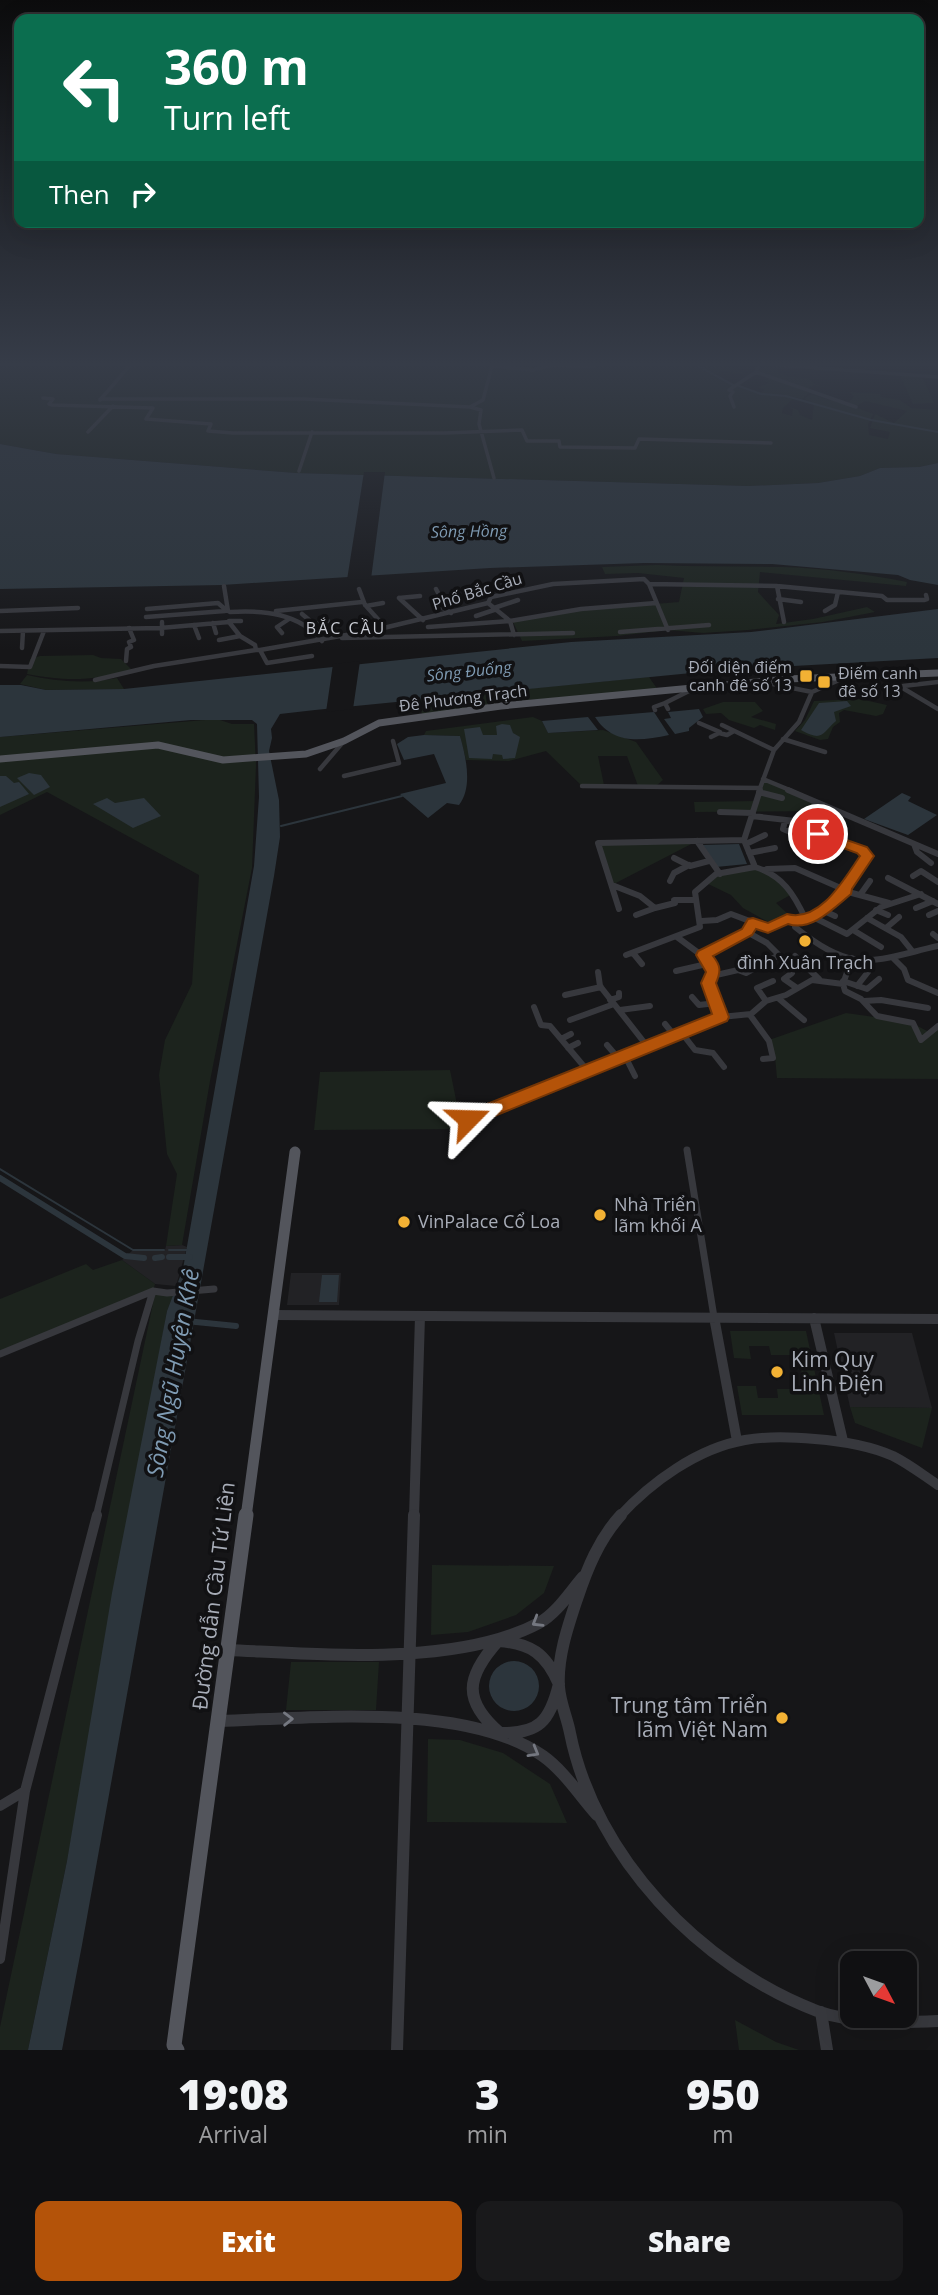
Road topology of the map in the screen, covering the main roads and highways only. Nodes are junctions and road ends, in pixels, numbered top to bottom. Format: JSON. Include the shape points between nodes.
{"nodes":[{"id":1,"x":938,"y":673,"type":"edge"},
{"id":2,"x":0,"y":759,"type":"edge"},
{"id":3,"x":295,"y":1152,"type":"dead end"},
{"id":4,"x":176,"y":2048,"type":"edge"}],
"edges":[{"from":1,"to":2,"type":"main road","name":"Đê Phương Trạch","via":[[759,681],[501,706],[379,723],[317,752],[279,756],[215,759],[158,745]]},
{"from":3,"to":4,"type":"main road","name":"Đường dẫn Cầu Tứ Liên"}]}
